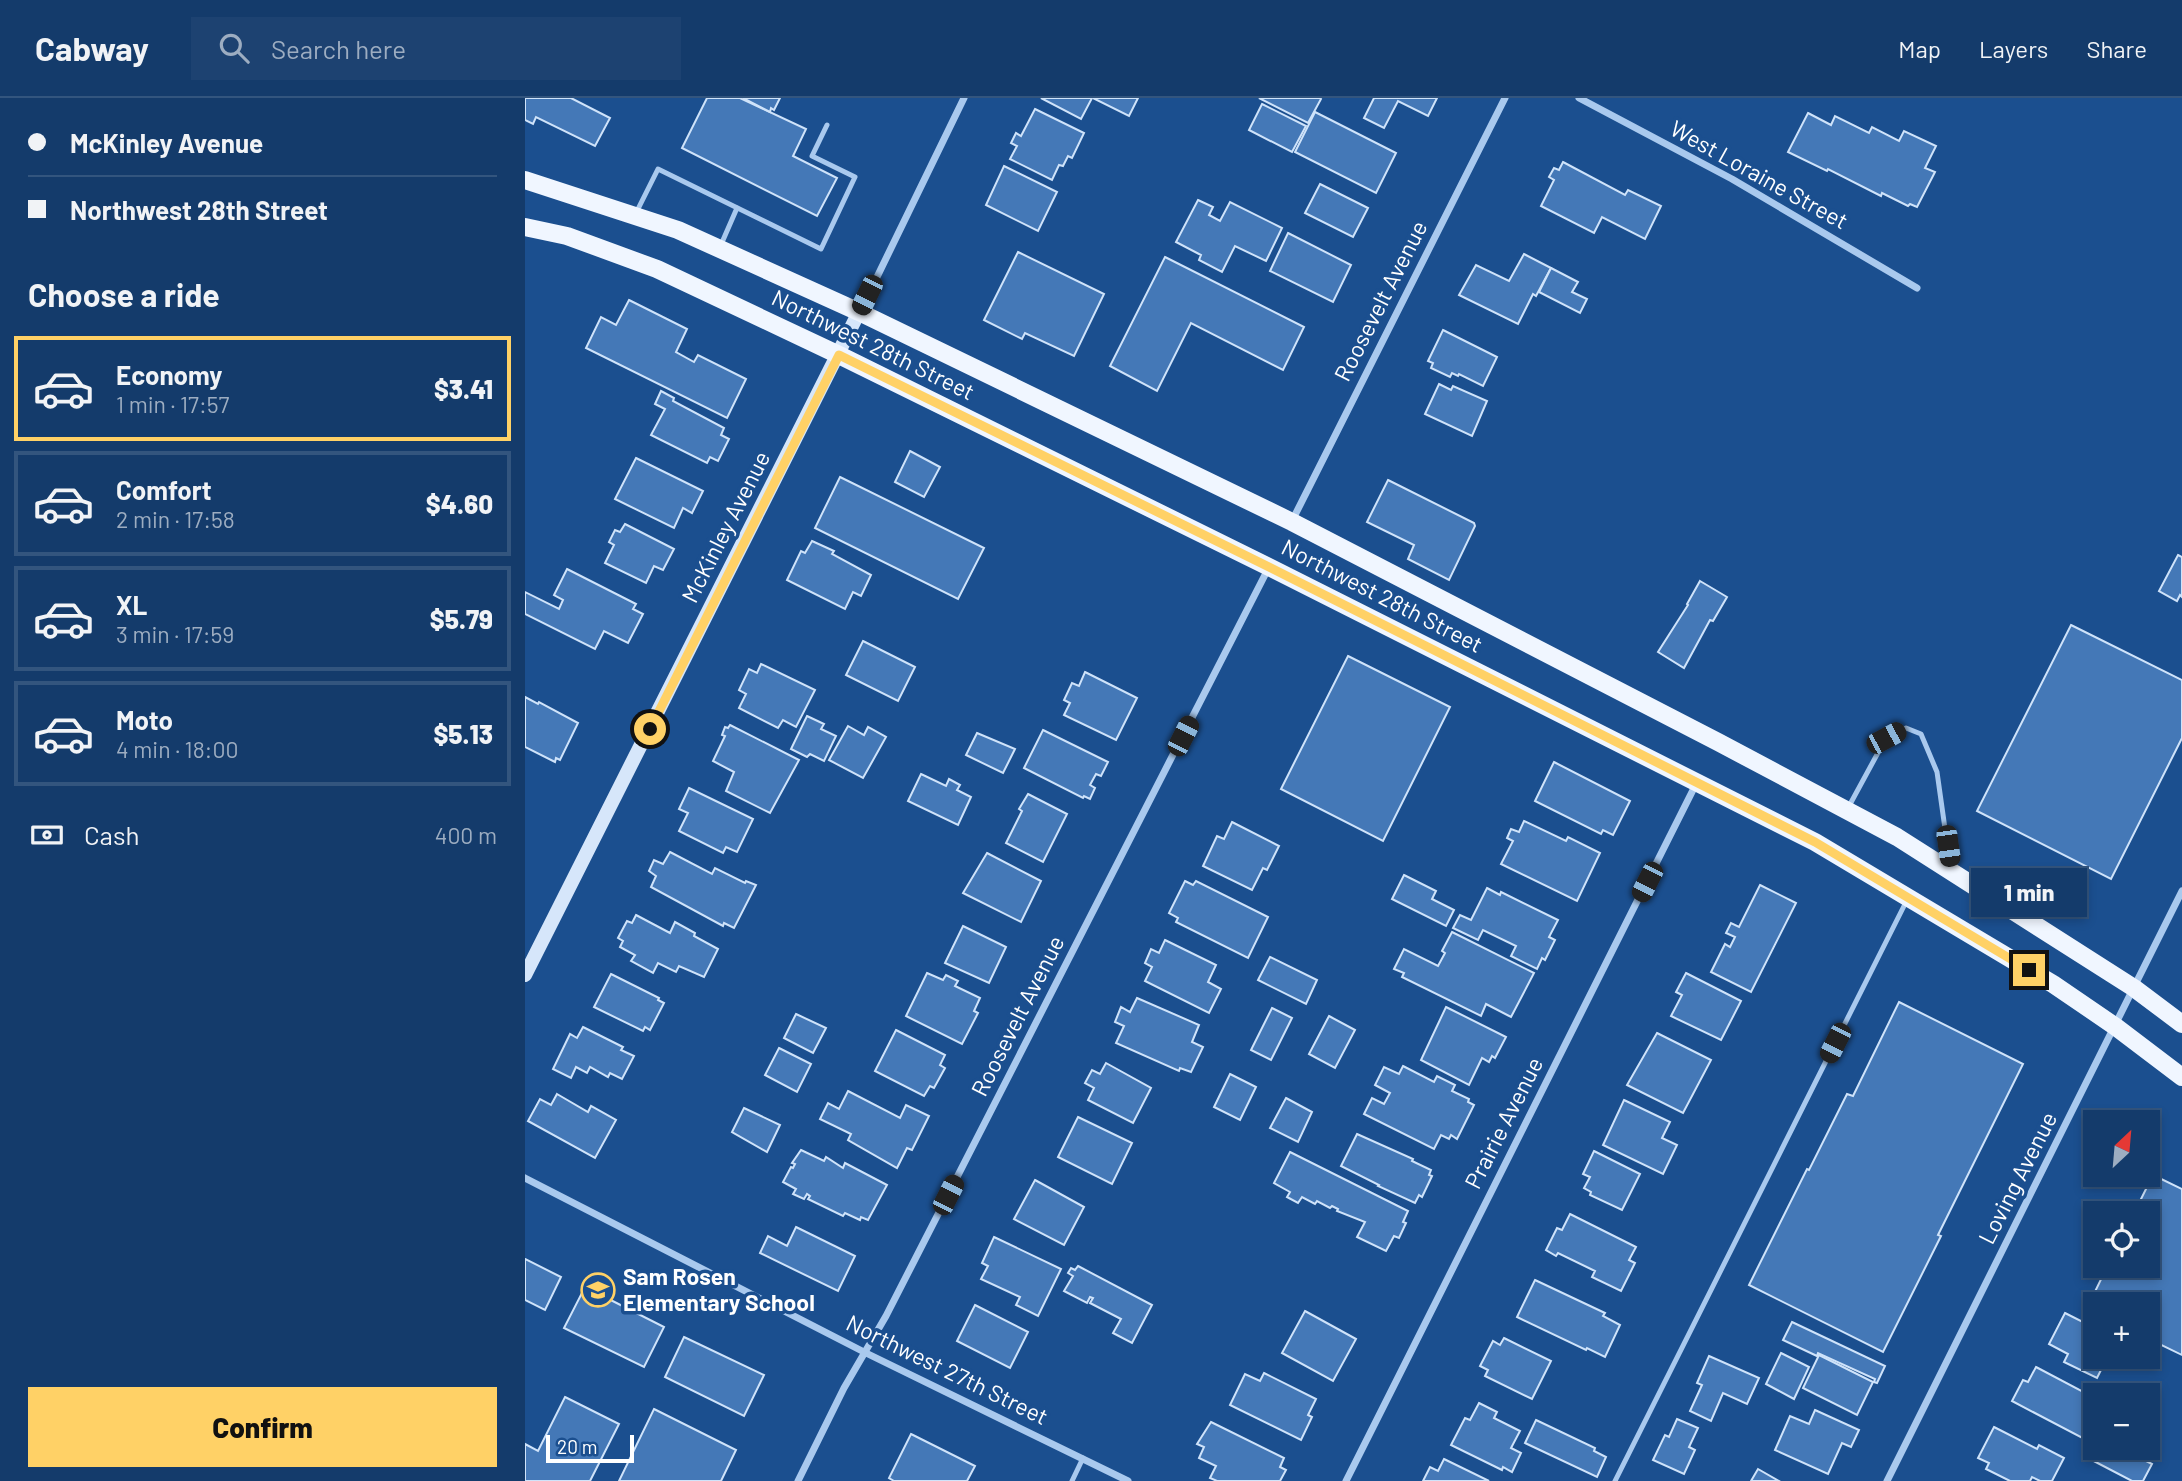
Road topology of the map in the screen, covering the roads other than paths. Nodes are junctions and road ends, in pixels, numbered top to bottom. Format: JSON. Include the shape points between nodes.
{"nodes":[{"id":1,"x":964,"y":98,"type":"edge"},
{"id":2,"x":1504,"y":98,"type":"edge"},
{"id":3,"x":1579,"y":98,"type":"edge"},
{"id":4,"x":827,"y":125,"type":"dead end"},
{"id":5,"x":525,"y":180,"type":"edge"},
{"id":6,"x":737,"y":208,"type":"junction"},
{"id":7,"x":635,"y":216,"type":"junction"},
{"id":8,"x":525,"y":227,"type":"edge"},
{"id":9,"x":719,"y":248,"type":"junction"},
{"id":10,"x":1917,"y":288,"type":"dead end"},
{"id":11,"x":859,"y":312,"type":"junction"},
{"id":12,"x":839,"y":355,"type":"junction"},
{"id":13,"x":1292,"y":522,"type":"junction"},
{"id":14,"x":1269,"y":567,"type":"junction"},
{"id":15,"x":1697,"y":782,"type":"junction"},
{"id":16,"x":1846,"y":810,"type":"junction"},
{"id":17,"x":1951,"y":870,"type":"junction"},
{"id":18,"x":2182,"y":891,"type":"edge"},
{"id":19,"x":1908,"y":897,"type":"junction"},
{"id":20,"x":525,"y":975,"type":"edge"},
{"id":21,"x":2134,"y":988,"type":"junction"},
{"id":22,"x":2182,"y":1024,"type":"edge"},
{"id":23,"x":2116,"y":1027,"type":"junction"},
{"id":24,"x":2182,"y":1077,"type":"edge"},
{"id":25,"x":525,"y":1178,"type":"edge"},
{"id":26,"x":866,"y":1353,"type":"junction"},
{"id":27,"x":1083,"y":1458,"type":"junction"},
{"id":28,"x":798,"y":1481,"type":"edge"},
{"id":29,"x":1072,"y":1481,"type":"edge"},
{"id":30,"x":1128,"y":1481,"type":"edge"},
{"id":31,"x":1346,"y":1481,"type":"edge"},
{"id":32,"x":1615,"y":1481,"type":"edge"},
{"id":33,"x":1887,"y":1481,"type":"edge"}],
"edges":[{"from":1,"to":11,"type":"street","name":"McKinley Avenue"},
{"from":2,"to":13,"type":"street","name":"Roosevelt Avenue"},
{"from":3,"to":10,"type":"street","name":"West Loraine Street","via":[[1732,179]]},
{"from":4,"to":6,"type":"lane","via":[[812,156],[855,177],[821,249]]},
{"from":5,"to":7,"type":"main road","name":"Northwest 28th Street"},
{"from":6,"to":7,"type":"lane","via":[[658,169]]},
{"from":6,"to":9,"type":"lane"},
{"from":7,"to":9,"type":"main road","name":"Northwest 28th Street"},
{"from":8,"to":12,"type":"main road","name":"Northwest 28th Street","via":[[567,236],[657,269]]},
{"from":9,"to":11,"type":"main road","name":"Northwest 28th Street"},
{"from":11,"to":12,"type":"street","name":"McKinley Avenue"},
{"from":11,"to":13,"type":"main road","name":"Northwest 28th Street"},
{"from":12,"to":14,"type":"main road","name":"Northwest 28th Street"},
{"from":12,"to":20,"type":"street","name":"McKinley Avenue"},
{"from":13,"to":16,"type":"main road","name":"Northwest 28th Street"},
{"from":14,"to":15,"type":"main road","name":"Northwest 28th Street"},
{"from":14,"to":26,"type":"street","name":"Roosevelt Avenue"},
{"from":15,"to":19,"type":"main road","name":"Northwest 28th Street","via":[[1815,842]]},
{"from":15,"to":31,"type":"street","name":"Prairie Avenue"},
{"from":16,"to":17,"type":"main road","name":"Northwest 28th Street"},
{"from":16,"to":17,"type":"lane","via":[[1886,738],[1906,728],[1921,734],[1937,772]]},
{"from":17,"to":21,"type":"main road","name":"Northwest 28th Street"},
{"from":18,"to":21,"type":"street","name":"Loving Avenue"},
{"from":19,"to":23,"type":"main road","name":"Northwest 28th Street"},
{"from":19,"to":32,"type":"lane"},
{"from":21,"to":22,"type":"main road","name":"Northwest 28th Street"},
{"from":21,"to":23,"type":"street","name":"Loving Avenue"},
{"from":23,"to":24,"type":"main road","name":"Northwest 28th Street"},
{"from":23,"to":33,"type":"street","name":"Loving Avenue"},
{"from":25,"to":26,"type":"street","name":"Northwest 27th Street"},
{"from":26,"to":27,"type":"street","name":"Northwest 27th Street"},
{"from":26,"to":28,"type":"street","name":"Roosevelt Avenue"},
{"from":27,"to":29,"type":"lane"},
{"from":27,"to":30,"type":"street","name":"Northwest 27th Street"}]}
